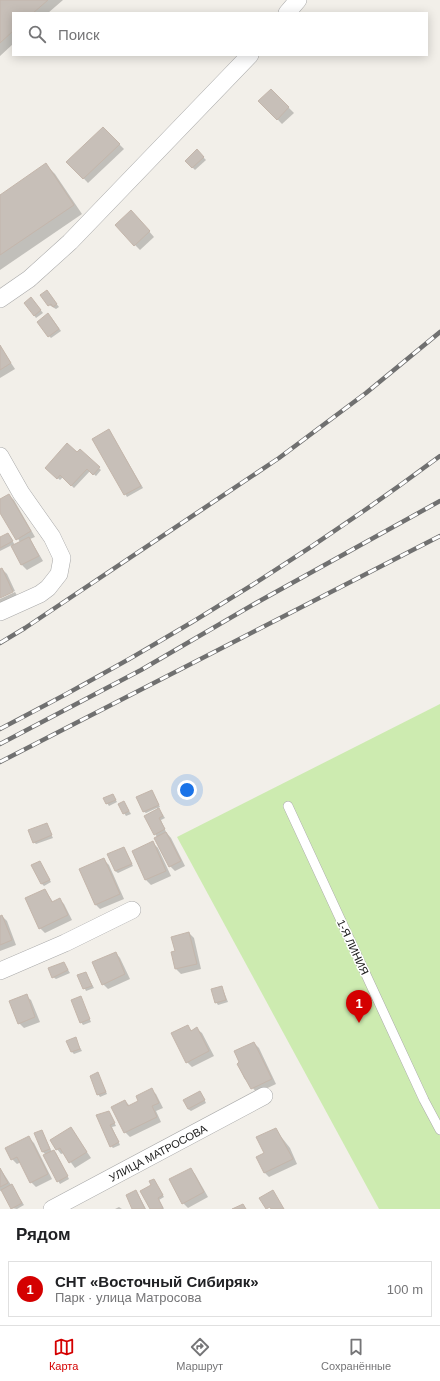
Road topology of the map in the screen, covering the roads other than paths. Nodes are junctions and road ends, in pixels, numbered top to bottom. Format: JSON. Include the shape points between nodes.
{"nodes":[{"id":1,"x":298,"y":0,"type":"edge"},
{"id":2,"x":288,"y":12,"type":"edge"},
{"id":3,"x":249,"y":56,"type":"edge"},
{"id":4,"x":0,"y":299,"type":"edge"},
{"id":5,"x":0,"y":456,"type":"edge"},
{"id":6,"x":0,"y":612,"type":"edge"},
{"id":7,"x":288,"y":806,"type":"dead end"},
{"id":8,"x":132,"y":910,"type":"dead end"},
{"id":9,"x":0,"y":971,"type":"edge"},
{"id":10,"x":264,"y":1096,"type":"dead end"},
{"id":11,"x":440,"y":1130,"type":"edge"},
{"id":12,"x":52,"y":1209,"type":"edge"}],
"edges":[{"from":1,"to":2,"type":"street"},
{"from":3,"to":4,"type":"street","via":[[70,242],[29,279]]},
{"from":5,"to":6,"type":"street","via":[[52,537],[62,558],[59,574],[48,588]]},
{"from":7,"to":11,"type":"lane","name":"1-Я ЛИНИЯ"},
{"from":8,"to":9,"type":"street"},
{"from":10,"to":12,"type":"street","name":"УЛИЦА МАТРОСОВА"}]}
